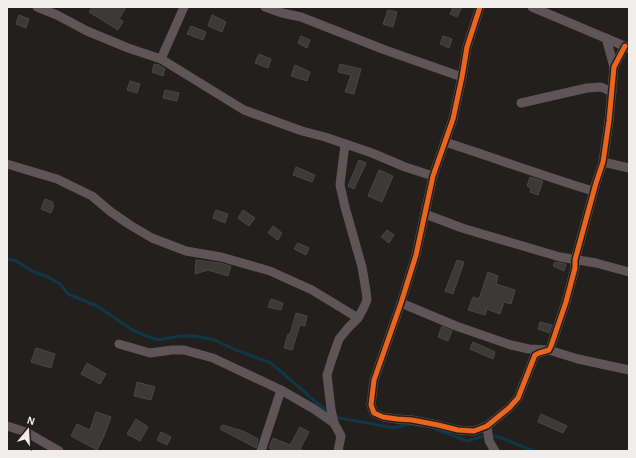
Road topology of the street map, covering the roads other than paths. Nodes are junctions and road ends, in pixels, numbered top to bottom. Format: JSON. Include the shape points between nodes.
{"nodes":[{"id":1,"x":37,"y":7,"type":"edge"},
{"id":2,"x":184,"y":7,"type":"edge"},
{"id":3,"x":265,"y":7,"type":"edge"},
{"id":4,"x":480,"y":7,"type":"edge"},
{"id":5,"x":532,"y":7,"type":"edge"},
{"id":6,"x":284,"y":10,"type":"edge"},
{"id":7,"x":606,"y":38,"type":"junction"},
{"id":8,"x":627,"y":47,"type":"edge"},
{"id":9,"x":161,"y":59,"type":"junction"},
{"id":10,"x":614,"y":67,"type":"junction"},
{"id":11,"x":462,"y":76,"type":"junction"},
{"id":12,"x":612,"y":92,"type":"junction"},
{"id":13,"x":520,"y":103,"type":"dead end"},
{"id":14,"x":445,"y":142,"type":"junction"},
{"id":15,"x":345,"y":144,"type":"junction"},
{"id":16,"x":603,"y":162,"type":"junction"},
{"id":17,"x":7,"y":164,"type":"edge"},
{"id":18,"x":629,"y":168,"type":"edge"},
{"id":19,"x":433,"y":176,"type":"junction"},
{"id":20,"x":593,"y":191,"type":"junction"},
{"id":21,"x":425,"y":214,"type":"junction"},
{"id":22,"x":575,"y":260,"type":"junction"},
{"id":23,"x":629,"y":272,"type":"edge"},
{"id":24,"x":401,"y":303,"type":"junction"},
{"id":25,"x":358,"y":318,"type":"junction"},
{"id":26,"x":119,"y":344,"type":"dead end"},
{"id":27,"x":549,"y":350,"type":"junction"},
{"id":28,"x":629,"y":370,"type":"edge"},
{"id":29,"x":281,"y":390,"type":"junction"},
{"id":30,"x":334,"y":423,"type":"junction"},
{"id":31,"x":7,"y":426,"type":"edge"},
{"id":32,"x":487,"y":426,"type":"junction"},
{"id":33,"x":59,"y":451,"type":"edge"},
{"id":34,"x":260,"y":451,"type":"edge"},
{"id":35,"x":338,"y":451,"type":"edge"},
{"id":36,"x":495,"y":451,"type":"edge"}],
"edges":[{"from":1,"to":9,"type":"street","via":[[114,43]]},
{"from":2,"to":9,"type":"street"},
{"from":3,"to":6,"type":"street"},
{"from":4,"to":11,"type":"street","via":[[467,47]]},
{"from":5,"to":7,"type":"street"},
{"from":6,"to":11,"type":"street"},
{"from":7,"to":8,"type":"street"},
{"from":7,"to":10,"type":"street"},
{"from":8,"to":10,"type":"street"},
{"from":9,"to":15,"type":"street","via":[[244,110]]},
{"from":10,"to":12,"type":"street"},
{"from":11,"to":14,"type":"street","via":[[453,119]]},
{"from":12,"to":13,"type":"street","via":[[601,88],[587,88]]},
{"from":12,"to":16,"type":"street"},
{"from":14,"to":19,"type":"street"},
{"from":14,"to":20,"type":"street"},
{"from":15,"to":19,"type":"street"},
{"from":15,"to":25,"type":"street","via":[[340,185],[362,267],[367,300]]},
{"from":16,"to":18,"type":"street"},
{"from":16,"to":20,"type":"street"},
{"from":17,"to":25,"type":"street","via":[[57,179],[92,196],[130,226],[152,238],[186,251],[270,271],[312,290]]},
{"from":19,"to":21,"type":"street"},
{"from":20,"to":22,"type":"street"},
{"from":21,"to":22,"type":"street","via":[[462,228]]},
{"from":21,"to":24,"type":"street"},
{"from":22,"to":23,"type":"street"},
{"from":22,"to":27,"type":"street","via":[[576,268]]},
{"from":24,"to":27,"type":"street","via":[[511,345]]},
{"from":24,"to":32,"type":"street","via":[[374,380],[371,405],[374,413],[383,417],[426,422],[458,430],[474,431]]},
{"from":25,"to":30,"type":"street","via":[[339,339],[327,375]]},
{"from":26,"to":29,"type":"street","via":[[150,353],[184,350],[213,358]]},
{"from":27,"to":28,"type":"street"},
{"from":27,"to":32,"type":"street","via":[[535,355],[518,398]]},
{"from":29,"to":30,"type":"street"},
{"from":29,"to":34,"type":"street"},
{"from":30,"to":35,"type":"street","via":[[341,436]]},
{"from":31,"to":33,"type":"street","via":[[26,432]]},
{"from":32,"to":36,"type":"street","via":[[489,440]]}]}
